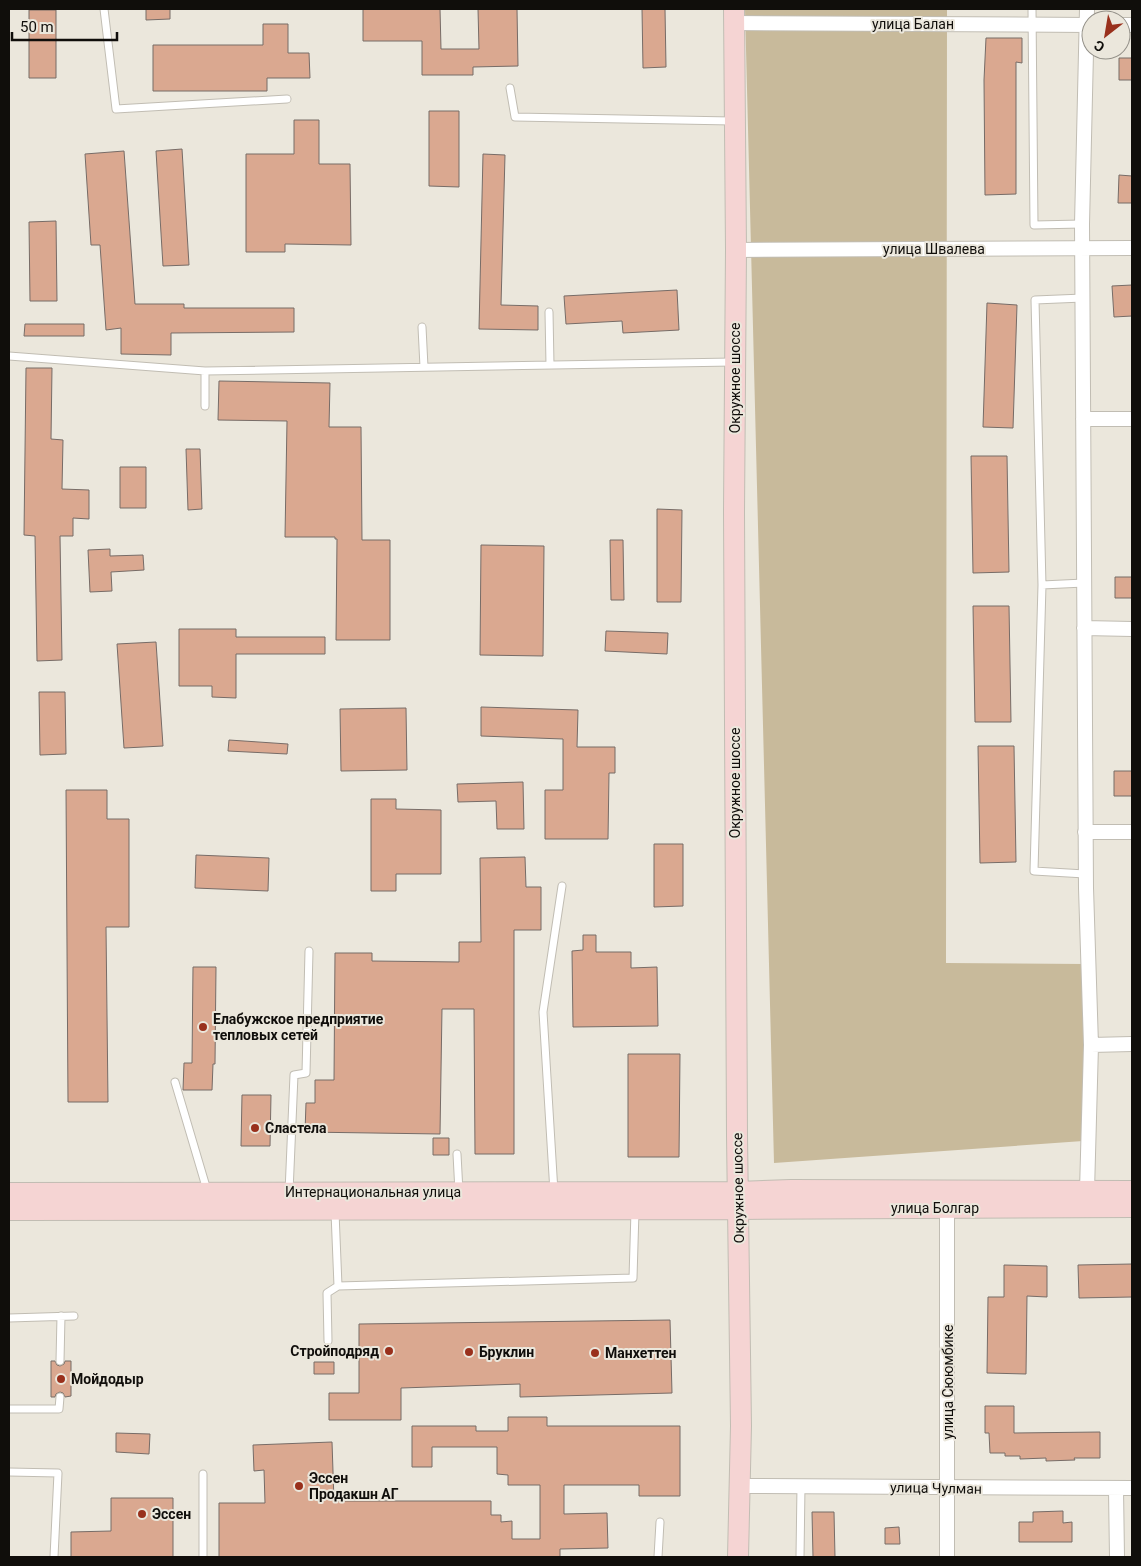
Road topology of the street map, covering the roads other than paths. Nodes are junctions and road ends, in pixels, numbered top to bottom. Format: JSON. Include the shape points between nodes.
{"nodes":[{"id":1,"x":104,"y":9,"type":"edge"},
{"id":2,"x":1032,"y":9,"type":"edge"},
{"id":3,"x":735,"y":16,"type":"edge"},
{"id":4,"x":1032,"y":24,"type":"junction"},
{"id":5,"x":1081,"y":25,"type":"edge"},
{"id":6,"x":1088,"y":60,"type":"edge"},
{"id":7,"x":510,"y":88,"type":"dead end"},
{"id":8,"x":287,"y":99,"type":"dead end"},
{"id":9,"x":735,"y":121,"type":"junction"},
{"id":10,"x":1082,"y":224,"type":"junction"},
{"id":11,"x":1132,"y":248,"type":"edge"},
{"id":12,"x":1082,"y":249,"type":"junction"},
{"id":13,"x":736,"y":250,"type":"junction"},
{"id":14,"x":1083,"y":298,"type":"junction"},
{"id":15,"x":549,"y":312,"type":"dead end"},
{"id":16,"x":422,"y":328,"type":"dead end"},
{"id":17,"x":9,"y":356,"type":"edge"},
{"id":18,"x":735,"y":362,"type":"junction"},
{"id":19,"x":550,"y":365,"type":"junction"},
{"id":20,"x":424,"y":367,"type":"junction"},
{"id":21,"x":205,"y":371,"type":"junction"},
{"id":22,"x":205,"y":406,"type":"dead end"},
{"id":23,"x":1083,"y":419,"type":"junction"},
{"id":24,"x":1132,"y":419,"type":"edge"},
{"id":25,"x":1084,"y":583,"type":"junction"},
{"id":26,"x":1042,"y":585,"type":"junction"},
{"id":27,"x":1084,"y":628,"type":"junction"},
{"id":28,"x":1132,"y":628,"type":"edge"},
{"id":29,"x":1085,"y":832,"type":"junction"},
{"id":30,"x":1132,"y":832,"type":"edge"},
{"id":31,"x":1086,"y":874,"type":"junction"},
{"id":32,"x":562,"y":886,"type":"dead end"},
{"id":33,"x":309,"y":951,"type":"dead end"},
{"id":34,"x":1132,"y":1044,"type":"edge"},
{"id":35,"x":1091,"y":1046,"type":"junction"},
{"id":36,"x":175,"y":1082,"type":"dead end"},
{"id":37,"x":458,"y":1154,"type":"dead end"},
{"id":38,"x":1087,"y":1191,"type":"junction"},
{"id":39,"x":1132,"y":1191,"type":"edge"},
{"id":40,"x":289,"y":1192,"type":"junction"},
{"id":41,"x":459,"y":1192,"type":"junction"},
{"id":42,"x":554,"y":1192,"type":"junction"},
{"id":43,"x":9,"y":1193,"type":"edge"},
{"id":44,"x":208,"y":1193,"type":"junction"},
{"id":45,"x":737,"y":1201,"type":"junction"},
{"id":46,"x":1132,"y":1207,"type":"edge"},
{"id":47,"x":947,"y":1208,"type":"junction"},
{"id":48,"x":635,"y":1209,"type":"junction"},
{"id":49,"x":9,"y":1210,"type":"edge"},
{"id":50,"x":335,"y":1210,"type":"junction"},
{"id":51,"x":338,"y":1286,"type":"junction"},
{"id":52,"x":61,"y":1316,"type":"junction"},
{"id":53,"x":74,"y":1316,"type":"dead end"},
{"id":54,"x":9,"y":1318,"type":"edge"},
{"id":55,"x":328,"y":1341,"type":"dead end"},
{"id":56,"x":60,"y":1361,"type":"dead end"},
{"id":57,"x":60,"y":1397,"type":"dead end"},
{"id":58,"x":9,"y":1409,"type":"edge"},
{"id":59,"x":9,"y":1472,"type":"edge"},
{"id":60,"x":203,"y":1474,"type":"dead end"},
{"id":61,"x":740,"y":1486,"type":"junction"},
{"id":62,"x":801,"y":1486,"type":"junction"},
{"id":63,"x":948,"y":1488,"type":"junction"},
{"id":64,"x":1132,"y":1488,"type":"edge"},
{"id":65,"x":1116,"y":1489,"type":"junction"},
{"id":66,"x":660,"y":1522,"type":"dead end"},
{"id":67,"x":54,"y":1557,"type":"edge"},
{"id":68,"x":203,"y":1557,"type":"edge"},
{"id":69,"x":658,"y":1557,"type":"edge"},
{"id":70,"x":738,"y":1557,"type":"edge"},
{"id":71,"x":800,"y":1557,"type":"edge"},
{"id":72,"x":947,"y":1557,"type":"edge"},
{"id":73,"x":1117,"y":1557,"type":"edge"}],
"edges":[{"from":1,"to":8,"type":"lane","via":[[116,109]]},
{"from":2,"to":4,"type":"lane"},
{"from":3,"to":4,"type":"street","name":"улица Балан"},
{"from":3,"to":9,"type":"street","name":"Окружное шоссе"},
{"from":4,"to":5,"type":"street","name":"улица Балан"},
{"from":4,"to":10,"type":"lane","via":[[1034,225]]},
{"from":6,"to":10,"type":"street"},
{"from":7,"to":9,"type":"lane","via":[[515,117]]},
{"from":9,"to":13,"type":"street","name":"Окружное шоссе"},
{"from":10,"to":12,"type":"street"},
{"from":11,"to":12,"type":"street","name":"улица Швалева"},
{"from":12,"to":13,"type":"street","name":"улица Швалева"},
{"from":12,"to":14,"type":"street"},
{"from":13,"to":18,"type":"street","name":"Окружное шоссе"},
{"from":14,"to":23,"type":"street"},
{"from":14,"to":26,"type":"lane","via":[[1034,300]]},
{"from":15,"to":19,"type":"lane"},
{"from":16,"to":20,"type":"lane"},
{"from":17,"to":21,"type":"lane"},
{"from":18,"to":19,"type":"lane"},
{"from":18,"to":45,"type":"street","name":"Окружное шоссе"},
{"from":19,"to":20,"type":"lane"},
{"from":20,"to":21,"type":"lane"},
{"from":21,"to":22,"type":"lane"},
{"from":23,"to":24,"type":"street"},
{"from":23,"to":25,"type":"street"},
{"from":25,"to":26,"type":"lane"},
{"from":25,"to":27,"type":"street"},
{"from":26,"to":31,"type":"lane","via":[[1034,871]]},
{"from":27,"to":28,"type":"street"},
{"from":27,"to":29,"type":"street"},
{"from":29,"to":30,"type":"street"},
{"from":29,"to":31,"type":"street"},
{"from":31,"to":35,"type":"street"},
{"from":32,"to":42,"type":"lane","via":[[543,1012]]},
{"from":33,"to":40,"type":"lane","via":[[306,1073],[294,1076]]},
{"from":34,"to":35,"type":"street"},
{"from":35,"to":38,"type":"street"},
{"from":36,"to":44,"type":"lane"},
{"from":37,"to":41,"type":"lane"},
{"from":38,"to":39,"type":"street","name":"улица Болгар"},
{"from":38,"to":45,"type":"street","name":"улица Болгар","via":[[784,1190]]},
{"from":40,"to":41,"type":"street","name":"Интернациональная улица"},
{"from":40,"to":44,"type":"street","name":"Интернациональная улица"},
{"from":41,"to":42,"type":"street","name":"Интернациональная улица"},
{"from":42,"to":45,"type":"street","name":"Интернациональная улица"},
{"from":43,"to":44,"type":"street","name":"Интернациональная улица"},
{"from":45,"to":47,"type":"street","name":"улица Болгар"},
{"from":45,"to":48,"type":"street","name":"Интернациональная улица"},
{"from":45,"to":61,"type":"street","name":"Окружное шоссе"},
{"from":46,"to":47,"type":"street","name":"улица Болгар"},
{"from":47,"to":63,"type":"street","name":"улица Сююмбике"},
{"from":48,"to":50,"type":"street","name":"Интернациональная улица"},
{"from":48,"to":51,"type":"lane","via":[[633,1278]]},
{"from":49,"to":50,"type":"street","name":"Интернациональная улица"},
{"from":50,"to":51,"type":"lane"},
{"from":51,"to":55,"type":"lane","via":[[327,1293]]},
{"from":52,"to":53,"type":"lane"},
{"from":52,"to":54,"type":"lane"},
{"from":52,"to":56,"type":"lane"},
{"from":57,"to":58,"type":"lane","via":[[59,1409]]},
{"from":59,"to":67,"type":"lane","via":[[58,1473]]},
{"from":60,"to":68,"type":"lane"},
{"from":61,"to":62,"type":"street","name":"улица Чулман"},
{"from":61,"to":70,"type":"street","name":"Окружное шоссе"},
{"from":62,"to":63,"type":"street","name":"улица Чулман"},
{"from":62,"to":71,"type":"lane"},
{"from":63,"to":65,"type":"street","name":"улица Чулман"},
{"from":63,"to":72,"type":"street","name":"улица Сююмбике"},
{"from":64,"to":65,"type":"street","name":"улица Чулман"},
{"from":65,"to":73,"type":"street"},
{"from":66,"to":69,"type":"lane"}]}
